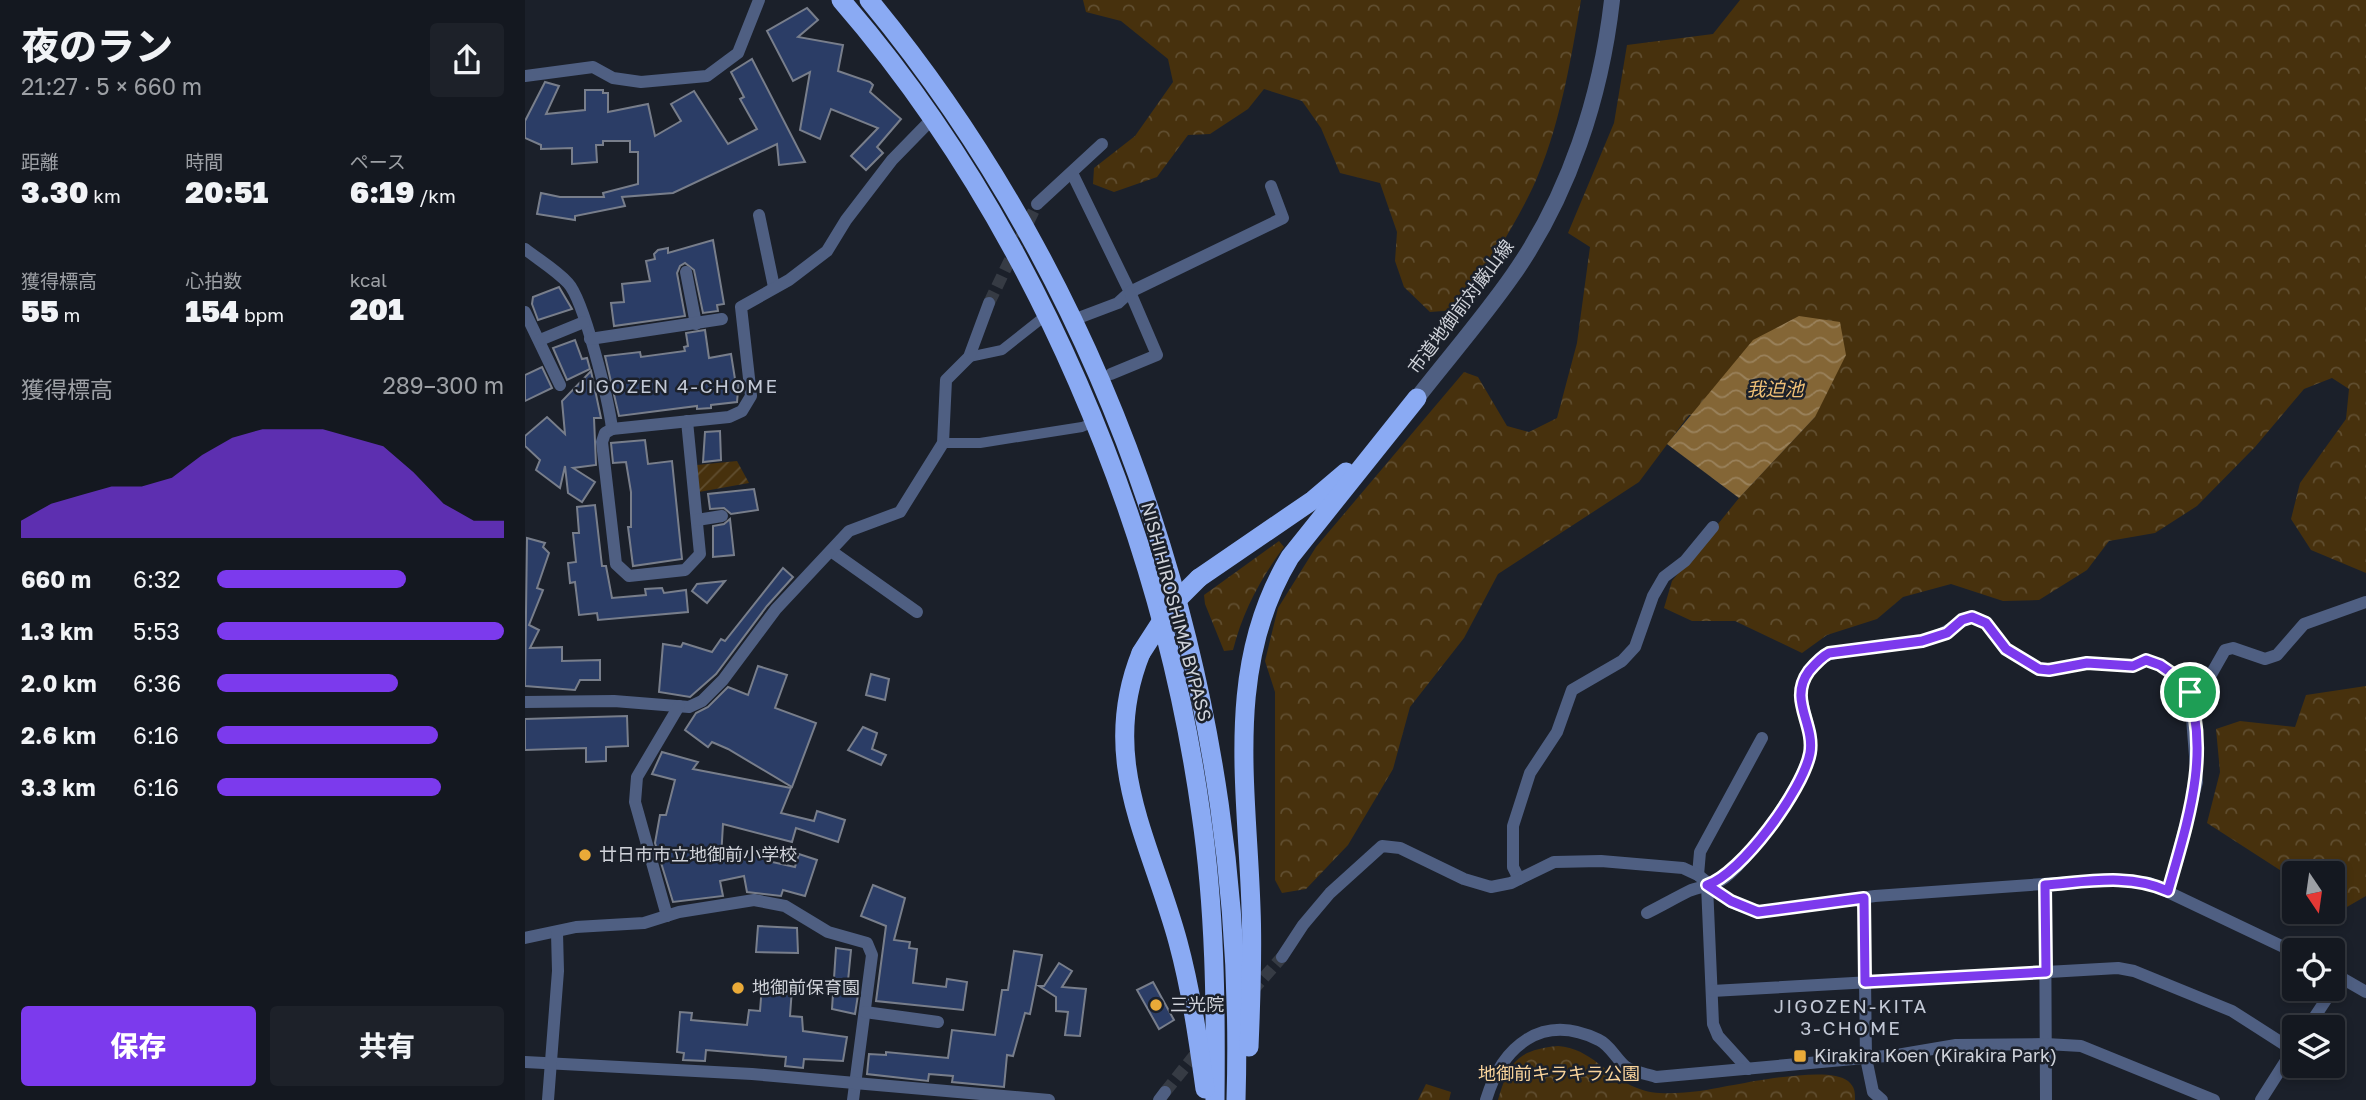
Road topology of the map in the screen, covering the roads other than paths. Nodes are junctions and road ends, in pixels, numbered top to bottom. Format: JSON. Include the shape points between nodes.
{"nodes":[{"id":1,"x":759,"y":0,"type":"edge"},
{"id":2,"x":841,"y":0,"type":"edge"},
{"id":3,"x":869,"y":0,"type":"edge"},
{"id":4,"x":1612,"y":0,"type":"edge"},
{"id":5,"x":525,"y":76,"type":"edge"},
{"id":6,"x":933,"y":118,"type":"junction"},
{"id":7,"x":1102,"y":144,"type":"dead end"},
{"id":8,"x":1072,"y":173,"type":"junction"},
{"id":9,"x":1271,"y":187,"type":"dead end"},
{"id":10,"x":1037,"y":204,"type":"tunnel mouth"},
{"id":11,"x":759,"y":215,"type":"dead end"},
{"id":12,"x":525,"y":249,"type":"edge"},
{"id":13,"x":686,"y":272,"type":"dead end"},
{"id":14,"x":774,"y":287,"type":"junction"},
{"id":15,"x":1130,"y":292,"type":"junction"},
{"id":16,"x":989,"y":303,"type":"tunnel mouth"},
{"id":17,"x":525,"y":312,"type":"edge"},
{"id":18,"x":1045,"y":316,"type":"junction"},
{"id":19,"x":722,"y":319,"type":"dead end"},
{"id":20,"x":1073,"y":320,"type":"junction"},
{"id":21,"x":584,"y":322,"type":"junction"},
{"id":22,"x":696,"y":324,"type":"junction"},
{"id":23,"x":590,"y":339,"type":"junction"},
{"id":24,"x":540,"y":340,"type":"junction"},
{"id":25,"x":969,"y":357,"type":"junction"},
{"id":26,"x":1111,"y":374,"type":"dead end"},
{"id":27,"x":560,"y":385,"type":"dead end"},
{"id":28,"x":1417,"y":398,"type":"junction"},
{"id":29,"x":687,"y":421,"type":"junction"},
{"id":30,"x":1094,"y":422,"type":"junction"},
{"id":31,"x":613,"y":429,"type":"junction"},
{"id":32,"x":943,"y":443,"type":"junction"},
{"id":33,"x":722,"y":516,"type":"dead end"},
{"id":34,"x":697,"y":520,"type":"junction"},
{"id":35,"x":1713,"y":527,"type":"dead end"},
{"id":36,"x":831,"y":551,"type":"junction"},
{"id":37,"x":2366,"y":602,"type":"edge"},
{"id":38,"x":916,"y":612,"type":"dead end"},
{"id":39,"x":2190,"y":692,"type":"junction"},
{"id":40,"x":525,"y":702,"type":"edge"},
{"id":41,"x":680,"y":706,"type":"junction"},
{"id":42,"x":1755,"y":742,"type":"dead end"},
{"id":43,"x":1518,"y":879,"type":"junction"},
{"id":44,"x":1702,"y":880,"type":"junction"},
{"id":45,"x":2045,"y":885,"type":"junction"},
{"id":46,"x":2168,"y":891,"type":"junction"},
{"id":47,"x":1864,"y":898,"type":"junction"},
{"id":48,"x":1647,"y":913,"type":"dead end"},
{"id":49,"x":667,"y":916,"type":"junction"},
{"id":50,"x":557,"y":933,"type":"junction"},
{"id":51,"x":525,"y":938,"type":"edge"},
{"id":52,"x":2282,"y":946,"type":"edge"},
{"id":53,"x":1282,"y":957,"type":"tunnel mouth"},
{"id":54,"x":2046,"y":972,"type":"junction"},
{"id":55,"x":2345,"y":980,"type":"edge"},
{"id":56,"x":1865,"y":982,"type":"junction"},
{"id":57,"x":1712,"y":991,"type":"junction"},
{"id":58,"x":2366,"y":992,"type":"edge"},
{"id":59,"x":865,"y":1012,"type":"junction"},
{"id":60,"x":938,"y":1022,"type":"dead end"},
{"id":61,"x":2282,"y":1042,"type":"edge"},
{"id":62,"x":2046,"y":1044,"type":"junction"},
{"id":63,"x":1866,"y":1058,"type":"junction"},
{"id":64,"x":525,"y":1062,"type":"edge"},
{"id":65,"x":551,"y":1063,"type":"junction"},
{"id":66,"x":2282,"y":1068,"type":"edge"},
{"id":67,"x":1748,"y":1069,"type":"junction"},
{"id":68,"x":855,"y":1085,"type":"junction"},
{"id":69,"x":548,"y":1100,"type":"edge"},
{"id":70,"x":853,"y":1100,"type":"edge"},
{"id":71,"x":1049,"y":1100,"type":"edge"},
{"id":72,"x":1207,"y":1100,"type":"edge"},
{"id":73,"x":1215,"y":1100,"type":"edge"},
{"id":74,"x":1236,"y":1100,"type":"edge"},
{"id":75,"x":1244,"y":1100,"type":"edge"},
{"id":76,"x":1486,"y":1100,"type":"edge"},
{"id":77,"x":1882,"y":1100,"type":"edge"},
{"id":78,"x":2046,"y":1100,"type":"edge"},
{"id":79,"x":2214,"y":1100,"type":"edge"},
{"id":80,"x":2261,"y":1100,"type":"edge"}],
"edges":[{"from":1,"to":5,"type":"street","via":[[738,53],[707,76],[641,82],[613,78],[593,67]]},
{"from":2,"to":6,"type":"highway","name":"NISHIHIROSHIMA BYPASS"},
{"from":3,"to":20,"type":"highway","name":"NISHIHIROSHIMA BYPASS","via":[[983,160]]},
{"from":4,"to":28,"type":"street","name":"市道地御前対厳山線","via":[[1585,129],[1548,215],[1514,273]]},
{"from":6,"to":14,"type":"street","via":[[892,160],[827,251]]},
{"from":6,"to":18,"type":"highway","name":"NISHIHIROSHIMA BYPASS","via":[[976,186]]},
{"from":7,"to":8,"type":"street"},
{"from":8,"to":10,"type":"street"},
{"from":8,"to":15,"type":"street"},
{"from":9,"to":15,"type":"street","via":[[1283,218]]},
{"from":11,"to":14,"type":"street"},
{"from":12,"to":21,"type":"street","via":[[570,284]]},
{"from":13,"to":22,"type":"street"},
{"from":14,"to":29,"type":"street","via":[[741,307],[751,396],[742,411]]},
{"from":15,"to":20,"type":"street","via":[[1118,303]]},
{"from":15,"to":26,"type":"street","via":[[1157,355]]},
{"from":16,"to":25,"type":"street"},
{"from":17,"to":24,"type":"street"},
{"from":18,"to":25,"type":"street","via":[[1002,350]]},
{"from":18,"to":30,"type":"highway","name":"NISHIHIROSHIMA BYPASS"},
{"from":19,"to":22,"type":"street"},
{"from":20,"to":74,"type":"highway","name":"NISHIHIROSHIMA BYPASS","via":[[1147,501],[1199,684],[1230,883]]},
{"from":21,"to":23,"type":"street"},
{"from":21,"to":24,"type":"street"},
{"from":22,"to":23,"type":"street"},
{"from":23,"to":31,"type":"street"},
{"from":24,"to":27,"type":"street"},
{"from":25,"to":32,"type":"street","via":[[946,380]]},
{"from":28,"to":72,"type":"highway","bridge":true,"via":[[1367,452],[1313,500],[1199,578],[1160,620],[1141,653],[1129,689],[1123,727],[1128,783],[1183,961]]},
{"from":28,"to":75,"type":"highway","via":[[1290,557],[1264,606],[1248,666],[1252,955]]},
{"from":29,"to":31,"type":"street"},
{"from":29,"to":34,"type":"street"},
{"from":30,"to":32,"type":"street","via":[[980,443]]},
{"from":30,"to":73,"type":"highway","name":"NISHIHIROSHIMA BYPASS","via":[[1141,548],[1184,712],[1211,907]]},
{"from":31,"to":34,"type":"street","via":[[605,433],[602,442],[616,564],[629,576],[685,570],[700,554]]},
{"from":32,"to":36,"type":"street","via":[[899,512],[849,531]]},
{"from":33,"to":34,"type":"street"},
{"from":35,"to":43,"type":"street","via":[[1685,561],[1664,577],[1635,648],[1622,661],[1572,690],[1557,732],[1530,773],[1513,826],[1513,867]]},
{"from":36,"to":38,"type":"street"},
{"from":36,"to":41,"type":"street","via":[[776,609],[723,680],[702,701]]},
{"from":37,"to":39,"type":"street","via":[[2304,624],[2277,655],[2265,659],[2233,648],[2225,650],[2204,687]]},
{"from":39,"to":44,"type":"street","via":[[2186,683],[2146,660],[2133,666],[2087,663],[2039,669],[2006,649],[1986,623],[1972,617],[1947,633],[1922,641],[1824,655],[1801,689],[1810,751],[1798,783],[1739,864],[1720,881]]},
{"from":39,"to":46,"type":"street","via":[[2197,782]]},
{"from":40,"to":41,"type":"street"},
{"from":41,"to":49,"type":"street","via":[[637,777],[635,802]]},
{"from":42,"to":44,"type":"street","via":[[1700,852]]},
{"from":43,"to":44,"type":"street","via":[[1554,862],[1576,860],[1683,868]]},
{"from":43,"to":53,"type":"street","via":[[1491,887],[1400,848],[1382,846],[1330,893]]},
{"from":44,"to":47,"type":"street","via":[[1731,901],[1758,912]]},
{"from":44,"to":48,"type":"street"},
{"from":44,"to":57,"type":"street"},
{"from":45,"to":46,"type":"street","via":[[2114,879],[2149,883]]},
{"from":45,"to":47,"type":"street"},
{"from":45,"to":54,"type":"street"},
{"from":46,"to":52,"type":"street"},
{"from":47,"to":56,"type":"street"},
{"from":49,"to":50,"type":"street"},
{"from":49,"to":59,"type":"street","via":[[764,901],[785,906],[828,932],[867,943],[872,955]]},
{"from":50,"to":51,"type":"street"},
{"from":50,"to":65,"type":"street"},
{"from":54,"to":56,"type":"street"},
{"from":54,"to":61,"type":"street","via":[[2134,971],[2232,1011]]},
{"from":54,"to":62,"type":"street"},
{"from":55,"to":58,"type":"street"},
{"from":56,"to":57,"type":"street"},
{"from":56,"to":63,"type":"street"},
{"from":57,"to":67,"type":"street","via":[[1718,1036]]},
{"from":59,"to":60,"type":"street"},
{"from":59,"to":68,"type":"street"},
{"from":62,"to":63,"type":"street","via":[[1956,1045]]},
{"from":62,"to":78,"type":"street"},
{"from":62,"to":79,"type":"street","via":[[2081,1046]]},
{"from":63,"to":67,"type":"street"},
{"from":63,"to":77,"type":"street","via":[[1873,1092]]},
{"from":64,"to":65,"type":"street"},
{"from":65,"to":68,"type":"street","via":[[752,1074]]},
{"from":65,"to":69,"type":"street"},
{"from":66,"to":80,"type":"street"},
{"from":67,"to":76,"type":"street","via":[[1656,1077],[1626,1068],[1602,1041],[1575,1032],[1544,1032],[1522,1042],[1503,1059]]},
{"from":68,"to":70,"type":"street"},
{"from":68,"to":71,"type":"street"}]}
